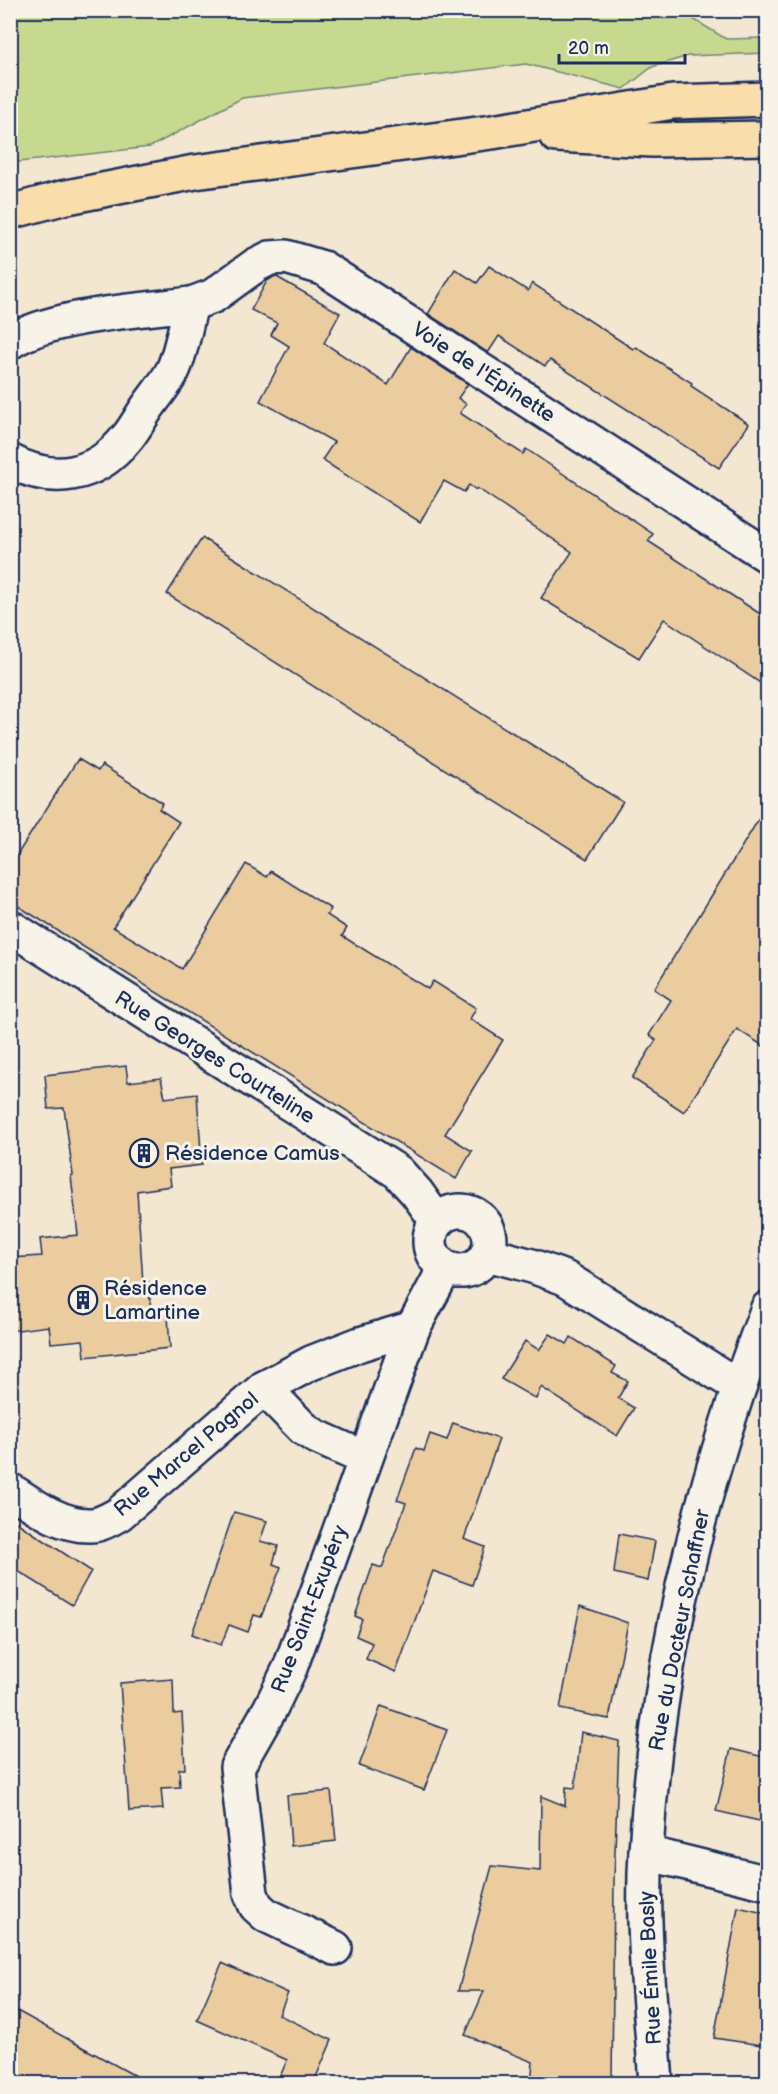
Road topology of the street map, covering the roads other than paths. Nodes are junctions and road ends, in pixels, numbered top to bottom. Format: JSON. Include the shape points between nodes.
{"nodes":[{"id":1,"x":768,"y":99,"type":"edge"},
{"id":2,"x":492,"y":132,"type":"junction"},
{"id":3,"x":768,"y":138,"type":"edge"},
{"id":4,"x":10,"y":188,"type":"edge"},
{"id":5,"x":62,"y":198,"type":"junction"},
{"id":6,"x":10,"y":212,"type":"edge"},
{"id":7,"x":191,"y":304,"type":"junction"},
{"id":8,"x":10,"y":342,"type":"edge"},
{"id":9,"x":10,"y":461,"type":"edge"},
{"id":10,"x":768,"y":556,"type":"edge"},
{"id":11,"x":10,"y":927,"type":"edge"},
{"id":12,"x":437,"y":1221,"type":"junction"},
{"id":13,"x":487,"y":1254,"type":"junction"},
{"id":14,"x":445,"y":1268,"type":"junction"},
{"id":15,"x":768,"y":1308,"type":"edge"},
{"id":16,"x":413,"y":1328,"type":"junction"},
{"id":17,"x":738,"y":1386,"type":"junction"},
{"id":18,"x":264,"y":1388,"type":"junction"},
{"id":19,"x":364,"y":1458,"type":"junction"},
{"id":20,"x":10,"y":1490,"type":"edge"},
{"id":21,"x":646,"y":1853,"type":"junction"},
{"id":22,"x":768,"y":1883,"type":"edge"},
{"id":23,"x":335,"y":1948,"type":"dead end"},
{"id":24,"x":656,"y":2084,"type":"edge"}],
"edges":[{"from":1,"to":2,"type":"main road","via":[[673,102]]},
{"from":2,"to":3,"type":"main road","via":[[652,140]]},
{"from":2,"to":5,"type":"main road","via":[[195,172]]},
{"from":4,"to":5,"type":"main road"},
{"from":5,"to":6,"type":"main road"},
{"from":7,"to":8,"type":"street","name":"Voie de l'Épinette","via":[[54,324]]},
{"from":7,"to":9,"type":"street","via":[[173,370],[126,440],[107,457],[68,475],[26,470]]},
{"from":7,"to":10,"type":"street","name":"Voie de l'Épinette","via":[[213,296],[270,258],[286,257],[323,268]]},
{"from":11,"to":12,"type":"street","name":"Rue Georges Courteline","via":[[398,1172]]},
{"from":12,"to":13,"type":"street","via":[[456,1211],[478,1217],[488,1234]]},
{"from":12,"to":14,"type":"street","via":[[430,1241],[432,1252]]},
{"from":13,"to":14,"type":"street","via":[[469,1270]]},
{"from":13,"to":17,"type":"street","via":[[565,1278]]},
{"from":14,"to":16,"type":"street","name":"Rue Saint-Exupéry"},
{"from":15,"to":17,"type":"street","name":"Rue du Docteur Schaffner"},
{"from":16,"to":18,"type":"street","name":"Rue Marcel Pagnol","via":[[311,1363]]},
{"from":16,"to":19,"type":"street","name":"Rue Saint-Exupéry"},
{"from":17,"to":21,"type":"street","name":"Rue du Docteur Schaffner","via":[[687,1568],[652,1774]]},
{"from":18,"to":19,"type":"street","name":"Rue Marcel Pagnol","via":[[303,1428]]},
{"from":18,"to":20,"type":"street","name":"Rue Marcel Pagnol","via":[[105,1522],[90,1526],[69,1522]]},
{"from":19,"to":23,"type":"street","name":"Rue Saint-Exupéry","via":[[290,1668],[237,1767],[251,1894],[256,1906],[266,1915]]},
{"from":21,"to":22,"type":"street"},
{"from":21,"to":24,"type":"street","name":"Rue Émile Basly","via":[[646,1927]]}]}
